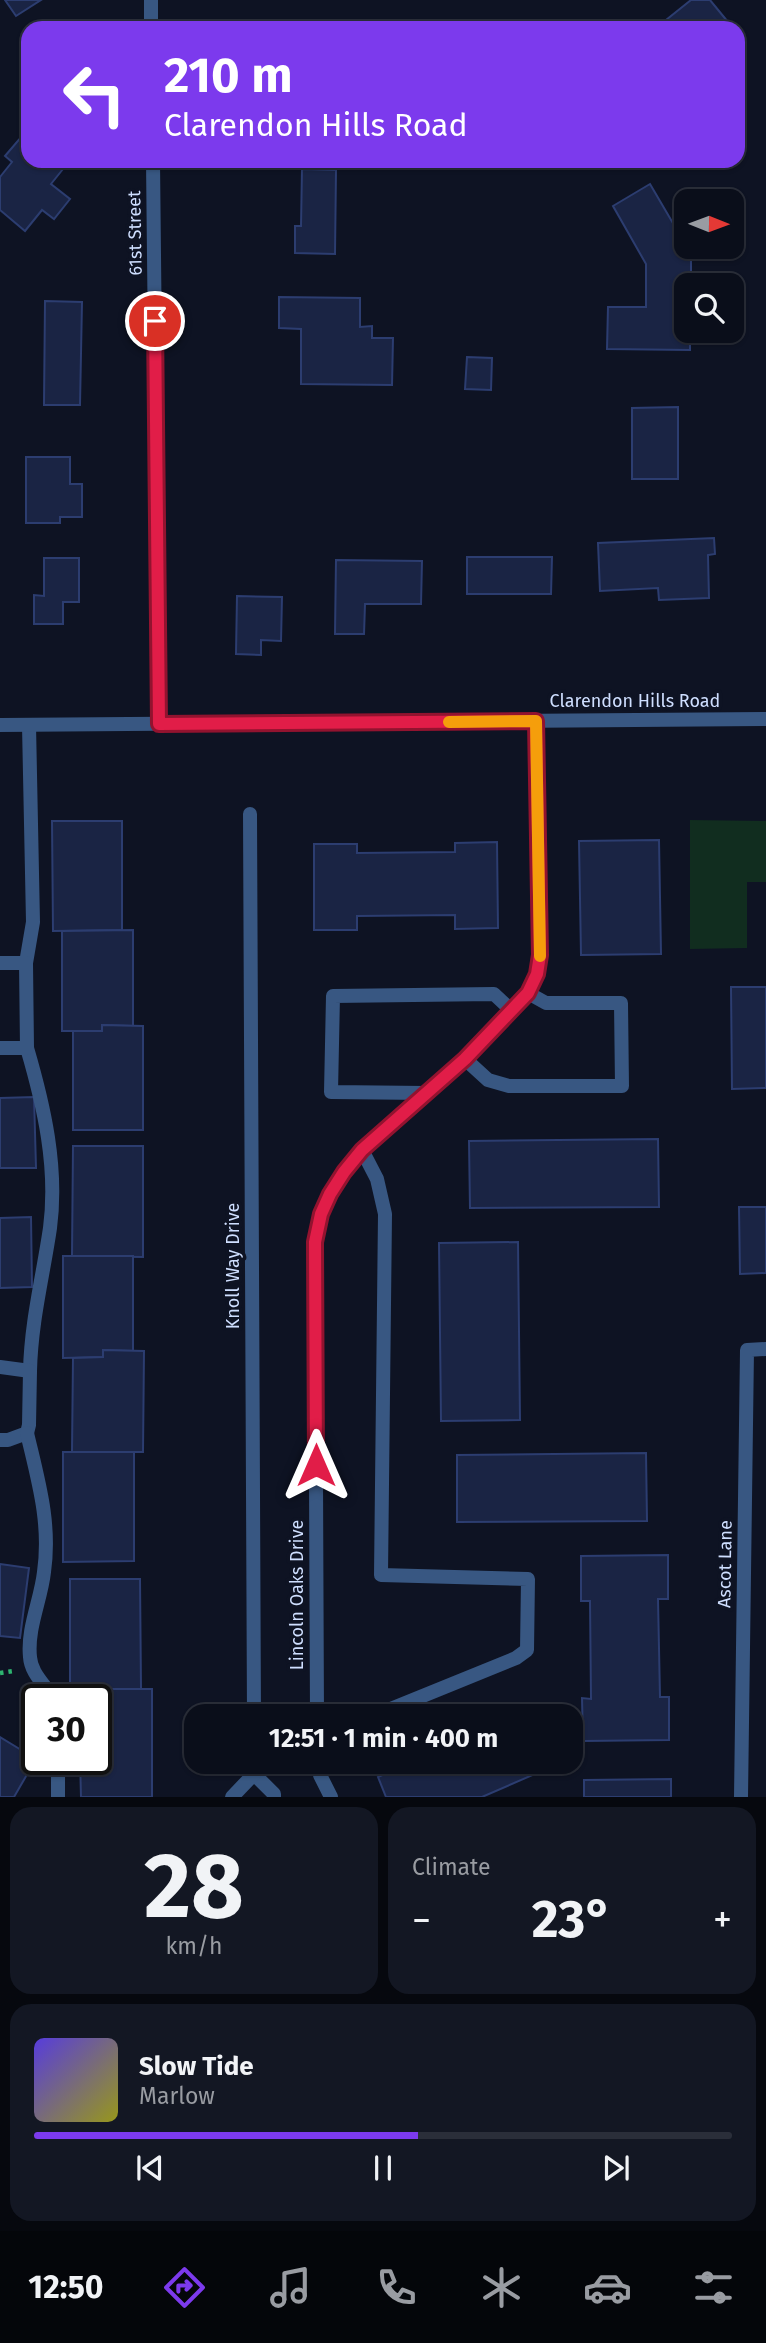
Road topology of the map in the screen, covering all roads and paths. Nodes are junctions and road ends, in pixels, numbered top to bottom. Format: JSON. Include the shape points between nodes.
{"nodes":[{"id":1,"x":151,"y":0,"type":"edge"},
{"id":2,"x":151,"y":21,"type":"edge"},
{"id":3,"x":153,"y":168,"type":"edge"},
{"id":4,"x":766,"y":719,"type":"edge"},
{"id":5,"x":536,"y":721,"type":"junction"},
{"id":6,"x":159,"y":724,"type":"junction"},
{"id":7,"x":0,"y":725,"type":"edge"},
{"id":8,"x":29,"y":725,"type":"junction"},
{"id":9,"x":250,"y":814,"type":"dead end"},
{"id":10,"x":0,"y":963,"type":"edge"},
{"id":11,"x":26,"y":963,"type":"junction"},
{"id":12,"x":528,"y":993,"type":"junction"},
{"id":13,"x":510,"y":1010,"type":"junction"},
{"id":14,"x":0,"y":1048,"type":"edge"},
{"id":15,"x":27,"y":1048,"type":"junction"},
{"id":16,"x":465,"y":1059,"type":"junction"},
{"id":17,"x":426,"y":1093,"type":"junction"},
{"id":18,"x":362,"y":1150,"type":"junction"},
{"id":19,"x":766,"y":1349,"type":"edge"},
{"id":20,"x":0,"y":1367,"type":"edge"},
{"id":21,"x":30,"y":1371,"type":"junction"},
{"id":22,"x":27,"y":1433,"type":"junction"},
{"id":23,"x":0,"y":1440,"type":"edge"},
{"id":24,"x":42,"y":1684,"type":"edge"},
{"id":25,"x":254,"y":1704,"type":"edge"},
{"id":26,"x":317,"y":1704,"type":"edge"},
{"id":27,"x":403,"y":1704,"type":"edge"},
{"id":28,"x":249,"y":1774,"type":"edge"},
{"id":29,"x":259,"y":1774,"type":"edge"},
{"id":30,"x":320,"y":1774,"type":"edge"},
{"id":31,"x":58,"y":1775,"type":"edge"},
{"id":32,"x":58,"y":1797,"type":"edge"},
{"id":33,"x":232,"y":1797,"type":"edge"},
{"id":34,"x":274,"y":1797,"type":"edge"},
{"id":35,"x":331,"y":1797,"type":"edge"},
{"id":36,"x":741,"y":1797,"type":"edge"}],
"edges":[{"from":1,"to":2,"type":"street"},
{"from":3,"to":6,"type":"street","name":"61st Street"},
{"from":4,"to":5,"type":"street","name":"Clarendon Hills Road"},
{"from":5,"to":6,"type":"street","name":"Clarendon Hills Road"},
{"from":5,"to":12,"type":"street","name":"Lincoln Oaks Drive","via":[[540,955]]},
{"from":6,"to":8,"type":"street","name":"Clarendon Hills Road"},
{"from":7,"to":8,"type":"street","name":"Clarendon Hills Road"},
{"from":8,"to":11,"type":"street","via":[[33,922]]},
{"from":9,"to":25,"type":"street","name":"Knoll Way Drive"},
{"from":10,"to":11,"type":"street"},
{"from":11,"to":15,"type":"street"},
{"from":12,"to":13,"type":"street","name":"Lincoln Oaks Drive"},
{"from":12,"to":16,"type":"street","via":[[546,1003],[621,1003],[622,1086],[509,1086],[488,1080]]},
{"from":13,"to":16,"type":"street","name":"Lincoln Oaks Drive"},
{"from":13,"to":17,"type":"street","via":[[494,995],[333,996],[331,1091]]},
{"from":14,"to":15,"type":"street"},
{"from":15,"to":21,"type":"street","via":[[46,1122],[52,1193],[30,1338]]},
{"from":16,"to":17,"type":"street","name":"Lincoln Oaks Drive"},
{"from":17,"to":18,"type":"street","name":"Lincoln Oaks Drive"},
{"from":18,"to":26,"type":"street","name":"Lincoln Oaks Drive","via":[[330,1194],[315,1242]]},
{"from":18,"to":27,"type":"street","via":[[377,1179],[385,1214],[381,1575],[528,1579],[527,1650]]},
{"from":19,"to":36,"type":"street","name":"Ascot Lane","via":[[747,1350]]},
{"from":20,"to":21,"type":"street"},
{"from":21,"to":22,"type":"street"},
{"from":22,"to":23,"type":"street"},
{"from":22,"to":24,"type":"street","via":[[45,1507],[45,1570],[32,1626],[30,1660]]},
{"from":28,"to":33,"type":"street"},
{"from":29,"to":34,"type":"street"},
{"from":30,"to":35,"type":"street"},
{"from":31,"to":32,"type":"street"}]}
